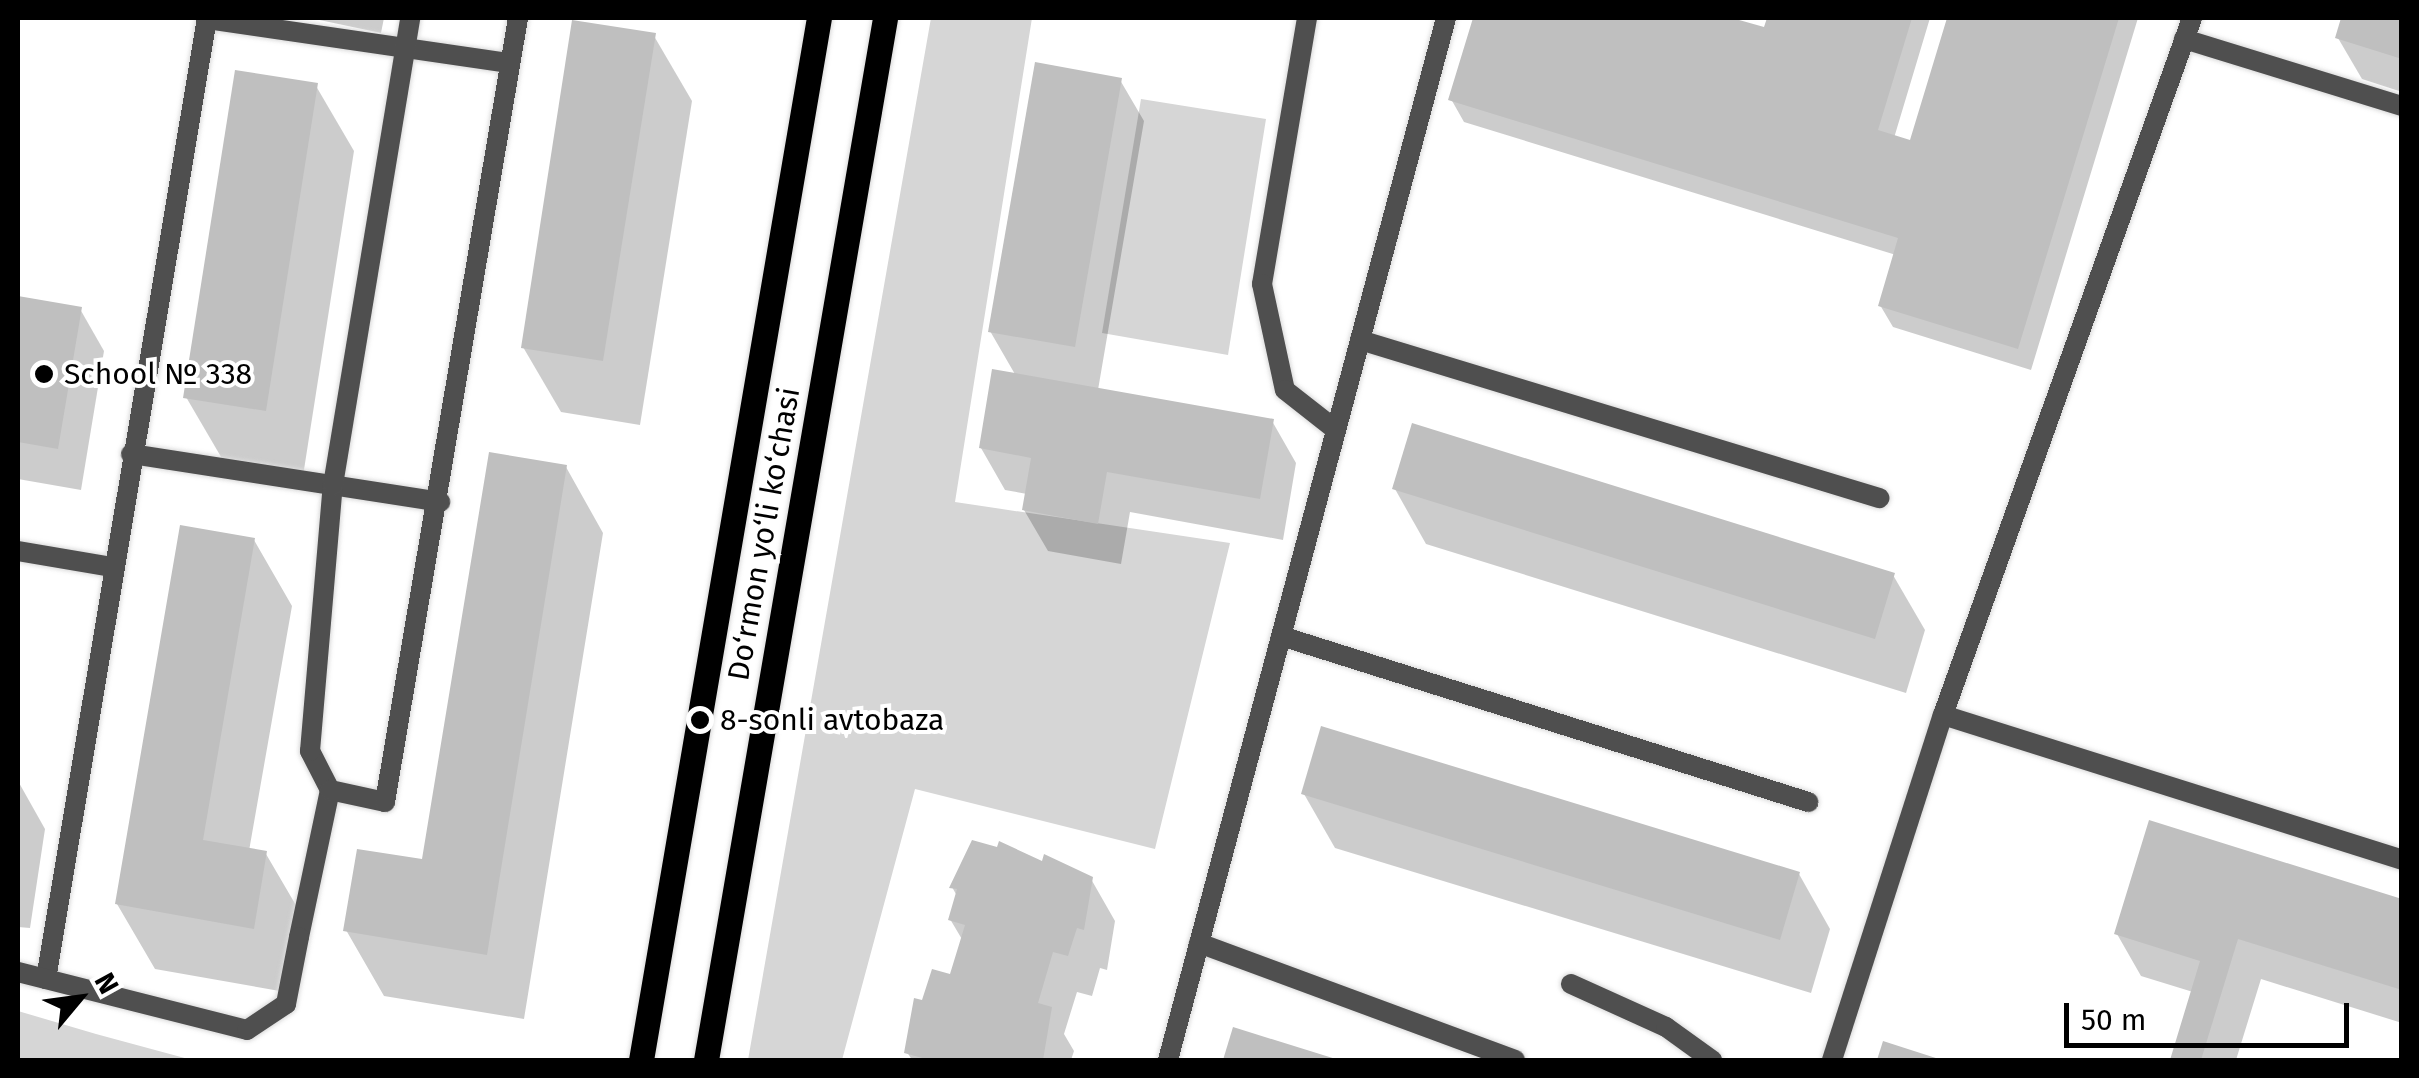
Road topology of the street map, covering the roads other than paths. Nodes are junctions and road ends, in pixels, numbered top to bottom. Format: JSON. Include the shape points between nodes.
{"nodes":[{"id":1,"x":207,"y":18,"type":"edge"},
{"id":2,"x":410,"y":18,"type":"edge"},
{"id":3,"x":518,"y":18,"type":"edge"},
{"id":4,"x":820,"y":18,"type":"edge"},
{"id":5,"x":885,"y":18,"type":"edge"},
{"id":6,"x":1307,"y":18,"type":"edge"},
{"id":7,"x":1446,"y":18,"type":"edge"},
{"id":8,"x":2192,"y":18,"type":"edge"},
{"id":9,"x":2184,"y":39,"type":"junction"},
{"id":10,"x":405,"y":48,"type":"junction"},
{"id":11,"x":510,"y":63,"type":"junction"},
{"id":12,"x":2402,"y":106,"type":"edge"},
{"id":13,"x":1360,"y":340,"type":"junction"},
{"id":14,"x":1336,"y":430,"type":"junction"},
{"id":15,"x":131,"y":454,"type":"junction"},
{"id":16,"x":333,"y":485,"type":"junction"},
{"id":17,"x":1880,"y":498,"type":"dead end"},
{"id":18,"x":440,"y":502,"type":"junction"},
{"id":19,"x":18,"y":550,"type":"edge"},
{"id":20,"x":112,"y":567,"type":"junction"},
{"id":21,"x":1281,"y":636,"type":"junction"},
{"id":22,"x":1944,"y":715,"type":"junction"},
{"id":23,"x":330,"y":790,"type":"junction"},
{"id":24,"x":1808,"y":802,"type":"dead end"},
{"id":25,"x":2402,"y":860,"type":"edge"},
{"id":26,"x":1199,"y":943,"type":"junction"},
{"id":27,"x":18,"y":972,"type":"edge"},
{"id":28,"x":46,"y":979,"type":"junction"},
{"id":29,"x":1571,"y":984,"type":"dead end"},
{"id":30,"x":641,"y":1060,"type":"edge"},
{"id":31,"x":706,"y":1060,"type":"edge"},
{"id":32,"x":1168,"y":1060,"type":"edge"},
{"id":33,"x":1515,"y":1060,"type":"edge"},
{"id":34,"x":1712,"y":1060,"type":"edge"},
{"id":35,"x":1832,"y":1060,"type":"edge"}],
"edges":[{"from":1,"to":10,"type":"street"},
{"from":1,"to":15,"type":"street"},
{"from":2,"to":10,"type":"street"},
{"from":3,"to":11,"type":"street"},
{"from":4,"to":30,"type":"main road","name":"Do‘rmon yo‘li ko‘chasi"},
{"from":5,"to":31,"type":"main road","name":"Do‘rmon yo‘li ko‘chasi"},
{"from":6,"to":14,"type":"street","via":[[1262,284],[1285,390]]},
{"from":7,"to":13,"type":"street"},
{"from":8,"to":9,"type":"street"},
{"from":9,"to":12,"type":"street"},
{"from":9,"to":22,"type":"street"},
{"from":10,"to":11,"type":"street"},
{"from":10,"to":16,"type":"street"},
{"from":11,"to":18,"type":"street"},
{"from":13,"to":14,"type":"street"},
{"from":13,"to":17,"type":"street"},
{"from":14,"to":21,"type":"street"},
{"from":15,"to":16,"type":"street"},
{"from":15,"to":20,"type":"street"},
{"from":16,"to":18,"type":"street"},
{"from":16,"to":23,"type":"street","via":[[310,751]]},
{"from":18,"to":23,"type":"street","via":[[385,802]]},
{"from":19,"to":20,"type":"street"},
{"from":20,"to":28,"type":"street"},
{"from":21,"to":24,"type":"street"},
{"from":21,"to":26,"type":"street"},
{"from":22,"to":25,"type":"street"},
{"from":22,"to":35,"type":"street"},
{"from":23,"to":28,"type":"street","via":[[286,1004],[247,1030]]},
{"from":26,"to":32,"type":"street"},
{"from":26,"to":33,"type":"street"},
{"from":27,"to":28,"type":"street"},
{"from":29,"to":34,"type":"street","via":[[1666,1027]]}]}
